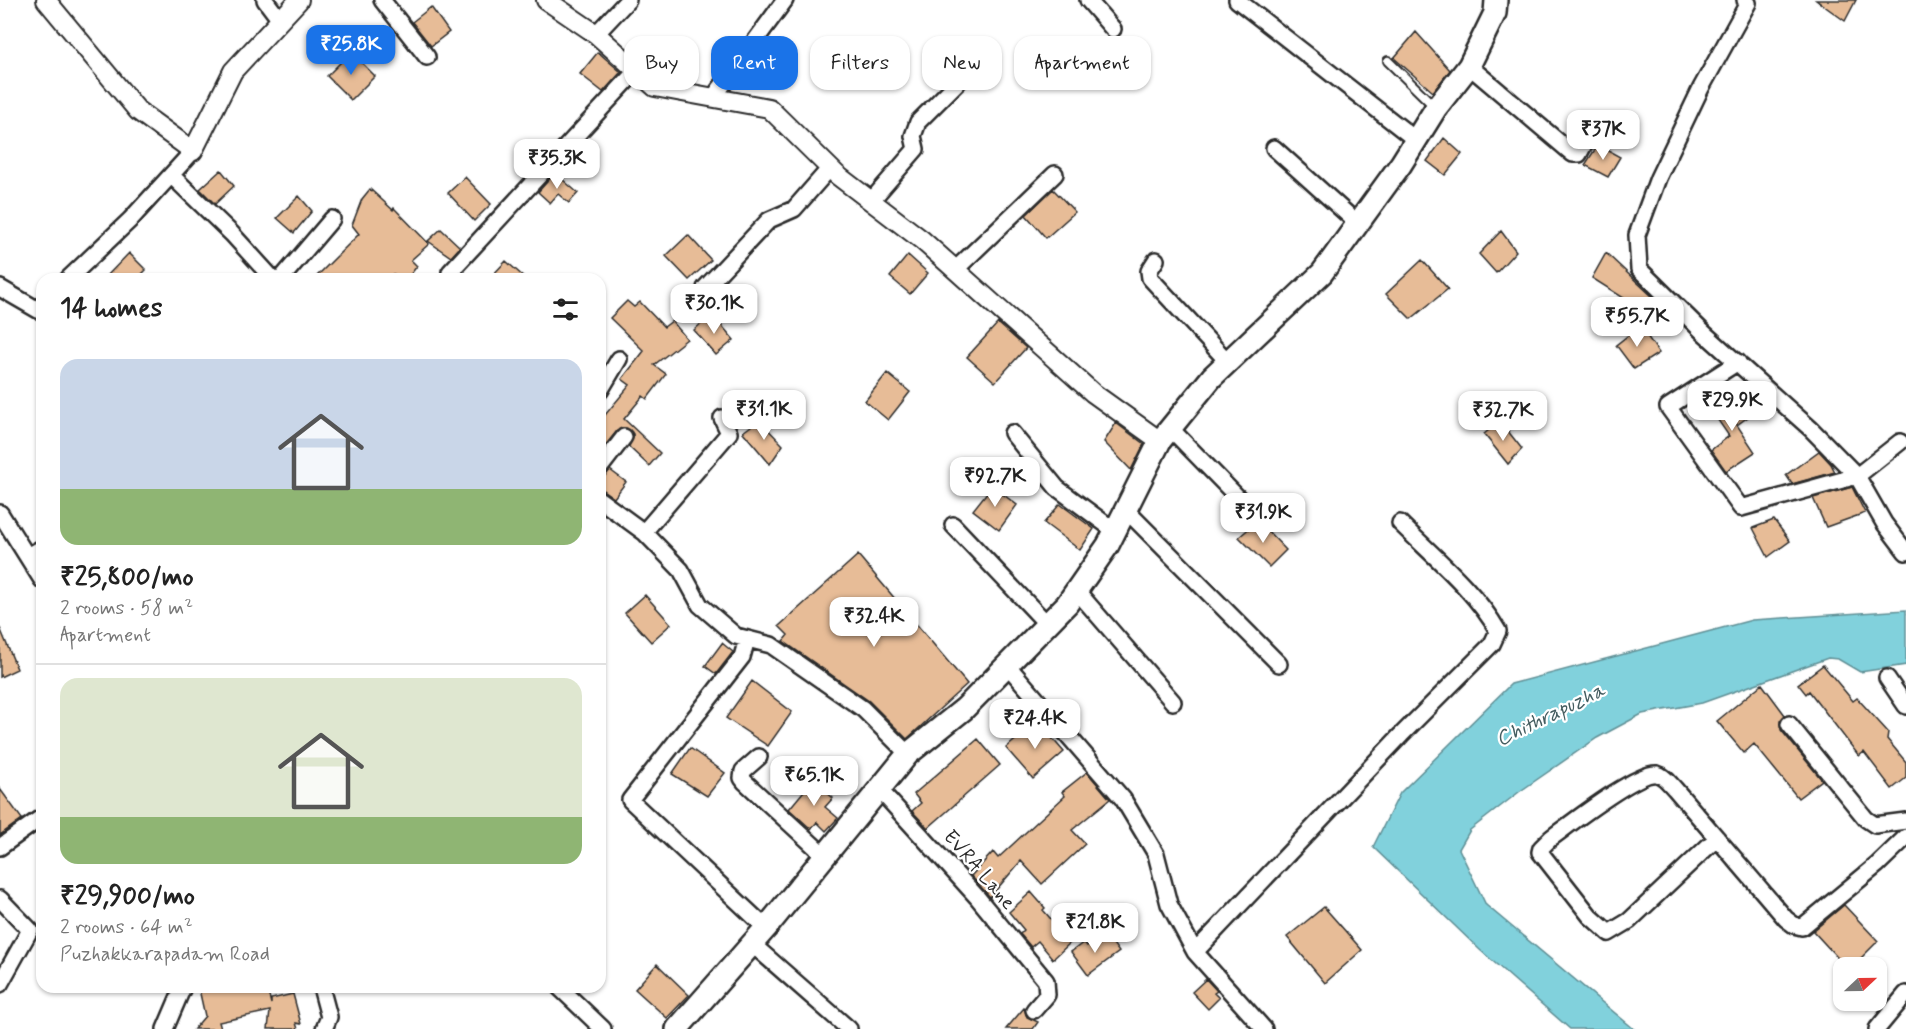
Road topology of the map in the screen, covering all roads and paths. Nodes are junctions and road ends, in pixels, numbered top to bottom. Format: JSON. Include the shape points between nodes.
{"nodes":[{"id":1,"x":46,"y":0,"type":"edge"},
{"id":2,"x":265,"y":0,"type":"edge"},
{"id":3,"x":299,"y":0,"type":"edge"},
{"id":4,"x":382,"y":0,"type":"edge"},
{"id":5,"x":546,"y":0,"type":"edge"},
{"id":6,"x":628,"y":0,"type":"edge"},
{"id":7,"x":785,"y":0,"type":"edge"},
{"id":8,"x":1089,"y":0,"type":"edge"},
{"id":9,"x":1237,"y":0,"type":"edge"},
{"id":10,"x":1496,"y":0,"type":"edge"},
{"id":11,"x":1745,"y":0,"type":"edge"},
{"id":12,"x":280,"y":20,"type":"junction"},
{"id":13,"x":1113,"y":29,"type":"dead end"},
{"id":14,"x":596,"y":34,"type":"junction"},
{"id":15,"x":427,"y":57,"type":"dead end"},
{"id":16,"x":624,"y":60,"type":"edge"},
{"id":17,"x":1388,"y":61,"type":"dead end"},
{"id":18,"x":1469,"y":66,"type":"junction"},
{"id":19,"x":624,"y":84,"type":"edge"},
{"id":20,"x":671,"y":90,"type":"edge"},
{"id":21,"x":950,"y":90,"type":"edge"},
{"id":22,"x":713,"y":98,"type":"junction"},
{"id":23,"x":1436,"y":108,"type":"junction"},
{"id":24,"x":1587,"y":139,"type":"dead end"},
{"id":25,"x":1416,"y":140,"type":"junction"},
{"id":26,"x":1274,"y":148,"type":"dead end"},
{"id":27,"x":193,"y":151,"type":"junction"},
{"id":28,"x":830,"y":168,"type":"junction"},
{"id":29,"x":1055,"y":174,"type":"dead end"},
{"id":30,"x":171,"y":175,"type":"junction"},
{"id":31,"x":871,"y":201,"type":"junction"},
{"id":32,"x":332,"y":219,"type":"dead end"},
{"id":33,"x":1356,"y":222,"type":"junction"},
{"id":34,"x":1156,"y":260,"type":"dead end"},
{"id":35,"x":956,"y":270,"type":"junction"},
{"id":36,"x":75,"y":273,"type":"edge"},
{"id":37,"x":268,"y":273,"type":"edge"},
{"id":38,"x":286,"y":273,"type":"edge"},
{"id":39,"x":451,"y":273,"type":"edge"},
{"id":40,"x":0,"y":288,"type":"edge"},
{"id":41,"x":705,"y":288,"type":"dead end"},
{"id":42,"x":36,"y":309,"type":"edge"},
{"id":43,"x":619,"y":359,"type":"dead end"},
{"id":44,"x":1228,"y":362,"type":"junction"},
{"id":45,"x":1738,"y":362,"type":"junction"},
{"id":46,"x":606,"y":381,"type":"edge"},
{"id":47,"x":722,"y":418,"type":"dead end"},
{"id":48,"x":1012,"y":433,"type":"dead end"},
{"id":49,"x":1165,"y":435,"type":"junction"},
{"id":50,"x":624,"y":437,"type":"dead end"},
{"id":51,"x":1900,"y":442,"type":"dead end"},
{"id":52,"x":606,"y":460,"type":"edge"},
{"id":53,"x":1857,"y":476,"type":"junction"},
{"id":54,"x":606,"y":504,"type":"edge"},
{"id":55,"x":1125,"y":510,"type":"junction"},
{"id":56,"x":0,"y":513,"type":"edge"},
{"id":57,"x":1253,"y":513,"type":"dead end"},
{"id":58,"x":1400,"y":523,"type":"dead end"},
{"id":59,"x":953,"y":525,"type":"dead end"},
{"id":60,"x":1115,"y":531,"type":"junction"},
{"id":61,"x":644,"y":532,"type":"junction"},
{"id":62,"x":36,"y":551,"type":"edge"},
{"id":63,"x":1906,"y":552,"type":"edge"},
{"id":64,"x":28,"y":556,"type":"junction"},
{"id":65,"x":36,"y":570,"type":"edge"},
{"id":66,"x":1076,"y":590,"type":"junction"},
{"id":67,"x":1047,"y":624,"type":"junction"},
{"id":68,"x":747,"y":639,"type":"junction"},
{"id":69,"x":1278,"y":664,"type":"dead end"},
{"id":70,"x":1007,"y":665,"type":"junction"},
{"id":71,"x":1887,"y":678,"type":"dead end"},
{"id":72,"x":1173,"y":702,"type":"dead end"},
{"id":73,"x":1906,"y":706,"type":"edge"},
{"id":74,"x":1789,"y":724,"type":"dead end"},
{"id":75,"x":908,"y":754,"type":"junction"},
{"id":76,"x":759,"y":757,"type":"dead end"},
{"id":77,"x":879,"y":789,"type":"junction"},
{"id":78,"x":36,"y":821,"type":"edge"},
{"id":79,"x":1906,"y":821,"type":"edge"},
{"id":80,"x":1906,"y":837,"type":"edge"},
{"id":81,"x":1717,"y":838,"type":"junction"},
{"id":82,"x":0,"y":847,"type":"edge"},
{"id":83,"x":825,"y":856,"type":"junction"},
{"id":84,"x":0,"y":898,"type":"edge"},
{"id":85,"x":759,"y":936,"type":"junction"},
{"id":86,"x":1195,"y":952,"type":"junction"},
{"id":87,"x":0,"y":984,"type":"edge"},
{"id":88,"x":180,"y":993,"type":"edge"},
{"id":89,"x":322,"y":993,"type":"edge"},
{"id":90,"x":565,"y":993,"type":"edge"},
{"id":91,"x":1906,"y":994,"type":"edge"},
{"id":92,"x":1034,"y":1010,"type":"dead end"},
{"id":93,"x":165,"y":1029,"type":"edge"},
{"id":94,"x":324,"y":1029,"type":"edge"},
{"id":95,"x":603,"y":1029,"type":"edge"},
{"id":96,"x":677,"y":1029,"type":"edge"},
{"id":97,"x":849,"y":1029,"type":"edge"},
{"id":98,"x":1264,"y":1029,"type":"edge"},
{"id":99,"x":1878,"y":1029,"type":"edge"}],
"edges":[{"from":1,"to":27,"type":"street","via":[[138,111]]},
{"from":2,"to":12,"type":"street"},
{"from":3,"to":12,"type":"street"},
{"from":4,"to":15,"type":"street"},
{"from":5,"to":14,"type":"street"},
{"from":6,"to":14,"type":"street"},
{"from":7,"to":22,"type":"street"},
{"from":8,"to":13,"type":"street"},
{"from":9,"to":25,"type":"street"},
{"from":10,"to":18,"type":"main road","via":[[1495,14]]},
{"from":11,"to":45,"type":"street","via":[[1748,3],[1658,178],[1637,236],[1639,269]]},
{"from":12,"to":27,"type":"street","via":[[233,71]]},
{"from":14,"to":16,"type":"street"},
{"from":17,"to":23,"type":"lane"},
{"from":18,"to":23,"type":"main road"},
{"from":18,"to":24,"type":"street","via":[[1573,154],[1579,154]]},
{"from":19,"to":39,"type":"street"},
{"from":20,"to":22,"type":"street"},
{"from":21,"to":31,"type":"street","via":[[918,122],[913,136],[916,149]]},
{"from":22,"to":28,"type":"street","via":[[769,108]]},
{"from":23,"to":25,"type":"main road"},
{"from":25,"to":33,"type":"main road"},
{"from":26,"to":33,"type":"street"},
{"from":27,"to":30,"type":"street"},
{"from":28,"to":31,"type":"street"},
{"from":28,"to":41,"type":"street","via":[[794,209],[769,220]]},
{"from":29,"to":35,"type":"street"},
{"from":30,"to":36,"type":"street"},
{"from":30,"to":37,"type":"street"},
{"from":31,"to":35,"type":"street"},
{"from":32,"to":38,"type":"street"},
{"from":33,"to":44,"type":"main road","via":[[1322,273]]},
{"from":34,"to":44,"type":"street","via":[[1149,271],[1150,278]]},
{"from":35,"to":49,"type":"street","via":[[1092,393]]},
{"from":40,"to":42,"type":"street"},
{"from":43,"to":46,"type":"street"},
{"from":44,"to":49,"type":"main road"},
{"from":45,"to":53,"type":"street"},
{"from":45,"to":53,"type":"street","via":[[1668,407],[1740,508]]},
{"from":47,"to":61,"type":"street","via":[[729,433]]},
{"from":48,"to":60,"type":"street","via":[[1057,488]]},
{"from":49,"to":55,"type":"main road"},
{"from":49,"to":57,"type":"street"},
{"from":50,"to":52,"type":"street"},
{"from":51,"to":53,"type":"street"},
{"from":53,"to":63,"type":"street"},
{"from":54,"to":61,"type":"street"},
{"from":55,"to":60,"type":"main road"},
{"from":55,"to":69,"type":"street"},
{"from":56,"to":64,"type":"street"},
{"from":58,"to":86,"type":"street","via":[[1492,620],[1498,631],[1492,644]]},
{"from":59,"to":67,"type":"street"},
{"from":60,"to":66,"type":"main road"},
{"from":61,"to":68,"type":"street","via":[[681,570],[700,605],[736,636]]},
{"from":62,"to":64,"type":"street"},
{"from":64,"to":65,"type":"street"},
{"from":66,"to":67,"type":"main road"},
{"from":66,"to":72,"type":"street"},
{"from":67,"to":70,"type":"main road"},
{"from":68,"to":75,"type":"street","via":[[771,645],[863,709]]},
{"from":68,"to":85,"type":"street","via":[[742,657],[630,800]]},
{"from":70,"to":75,"type":"main road","via":[[964,709]]},
{"from":70,"to":86,"type":"street","via":[[1123,799],[1156,854],[1169,904]]},
{"from":71,"to":73,"type":"street"},
{"from":74,"to":79,"type":"street","via":[[1866,819],[1875,825]]},
{"from":75,"to":77,"type":"main road"},
{"from":76,"to":83,"type":"street","via":[[743,771],[745,782]]},
{"from":77,"to":83,"type":"main road"},
{"from":77,"to":92,"type":"street","name":"EVRA Lane","via":[[977,897],[1046,981],[1047,995]]},
{"from":78,"to":82,"type":"street"},
{"from":80,"to":81,"type":"street","via":[[1802,927],[1786,919]]},
{"from":81,"to":81,"type":"street","via":[[1629,921],[1609,933],[1590,916],[1540,852],[1551,838],[1632,782],[1650,774],[1663,776]]},
{"from":83,"to":85,"type":"main road"},
{"from":84,"to":87,"type":"street","via":[[30,930]]},
{"from":85,"to":96,"type":"main road"},
{"from":85,"to":97,"type":"street"},
{"from":86,"to":98,"type":"street"},
{"from":88,"to":93,"type":"street"},
{"from":89,"to":94,"type":"street","via":[[328,1017]]},
{"from":90,"to":95,"type":"street"},
{"from":91,"to":99,"type":"street"}]}
